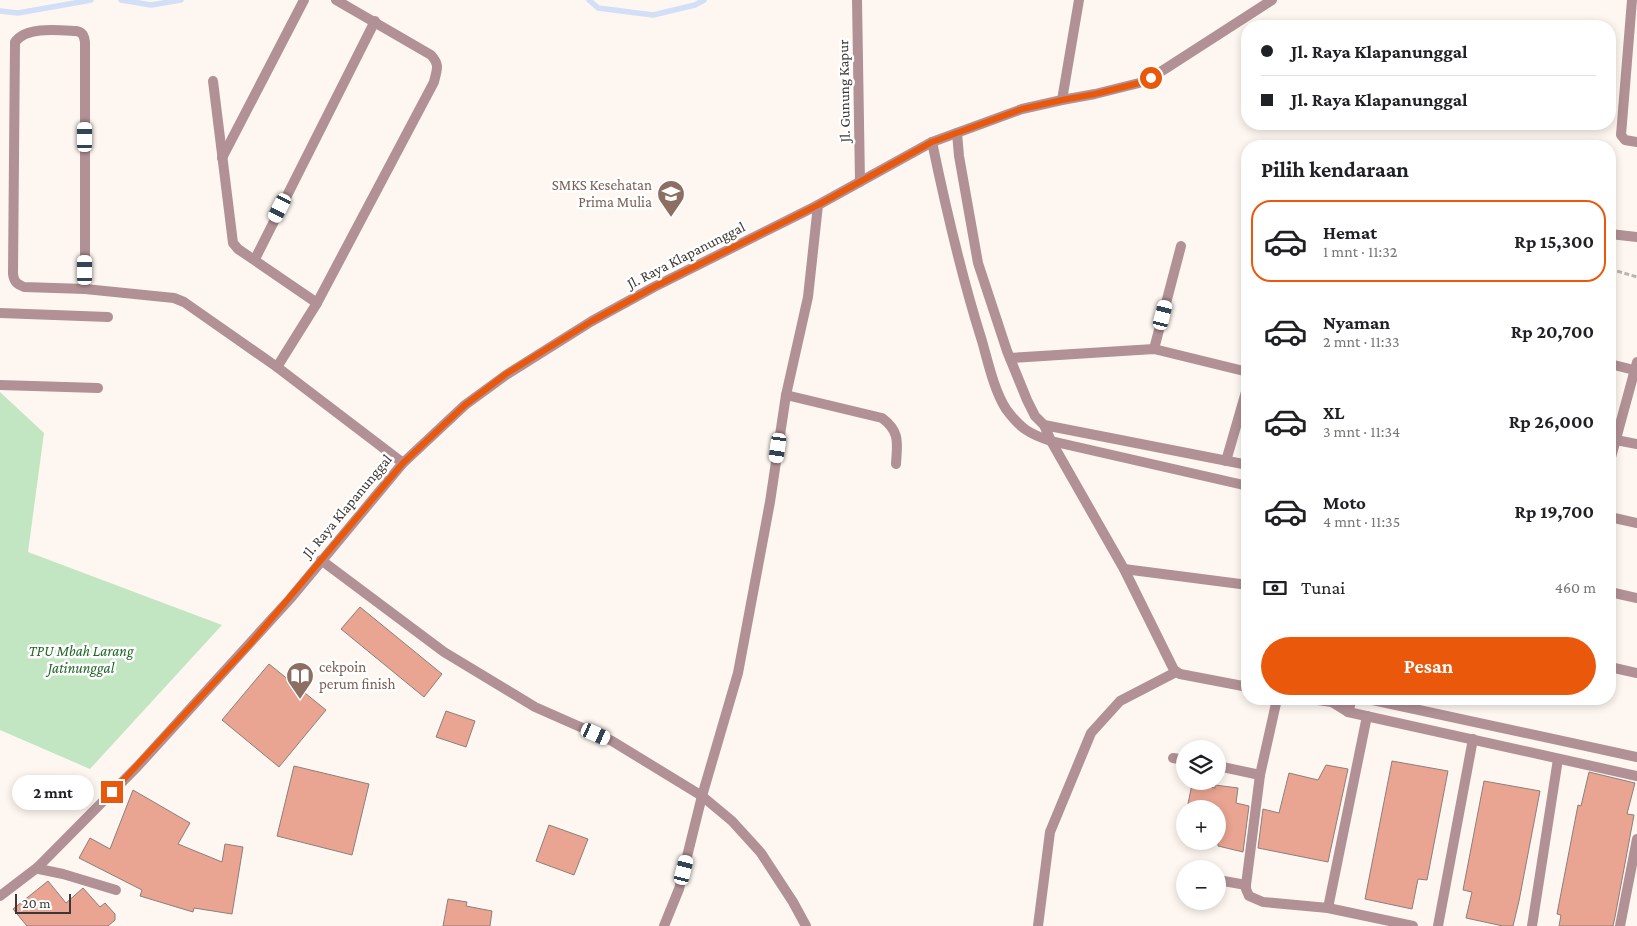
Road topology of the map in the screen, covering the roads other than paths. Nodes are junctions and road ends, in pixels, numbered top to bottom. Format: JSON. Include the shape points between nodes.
{"nodes":[{"id":1,"x":304,"y":0,"type":"edge"},
{"id":2,"x":336,"y":0,"type":"edge"},
{"id":3,"x":858,"y":0,"type":"edge"},
{"id":4,"x":1079,"y":0,"type":"edge"},
{"id":5,"x":1272,"y":0,"type":"edge"},
{"id":6,"x":1632,"y":0,"type":"edge"},
{"id":7,"x":375,"y":21,"type":"junction"},
{"id":8,"x":213,"y":81,"type":"dead end"},
{"id":9,"x":1062,"y":100,"type":"junction"},
{"id":10,"x":957,"y":133,"type":"junction"},
{"id":11,"x":932,"y":142,"type":"junction"},
{"id":12,"x":1637,"y":142,"type":"edge"},
{"id":13,"x":222,"y":158,"type":"junction"},
{"id":14,"x":860,"y":182,"type":"junction"},
{"id":15,"x":818,"y":205,"type":"junction"},
{"id":16,"x":1616,"y":235,"type":"edge"},
{"id":17,"x":1637,"y":238,"type":"edge"},
{"id":18,"x":1180,"y":246,"type":"dead end"},
{"id":19,"x":254,"y":259,"type":"junction"},
{"id":20,"x":85,"y":290,"type":"junction"},
{"id":21,"x":317,"y":303,"type":"junction"},
{"id":22,"x":0,"y":313,"type":"edge"},
{"id":23,"x":108,"y":317,"type":"dead end"},
{"id":24,"x":1154,"y":349,"type":"junction"},
{"id":25,"x":1010,"y":358,"type":"junction"},
{"id":26,"x":1616,"y":364,"type":"edge"},
{"id":27,"x":1636,"y":366,"type":"edge"},
{"id":28,"x":276,"y":367,"type":"junction"},
{"id":29,"x":1241,"y":370,"type":"edge"},
{"id":30,"x":0,"y":385,"type":"edge"},
{"id":31,"x":98,"y":388,"type":"dead end"},
{"id":32,"x":786,"y":395,"type":"junction"},
{"id":33,"x":1241,"y":408,"type":"edge"},
{"id":34,"x":1044,"y":425,"type":"junction"},
{"id":35,"x":1616,"y":440,"type":"joint"},
{"id":36,"x":1051,"y":441,"type":"junction"},
{"id":37,"x":1637,"y":444,"type":"edge"},
{"id":38,"x":1226,"y":461,"type":"junction"},
{"id":39,"x":403,"y":463,"type":"junction"},
{"id":40,"x":896,"y":464,"type":"dead end"},
{"id":41,"x":1241,"y":464,"type":"edge"},
{"id":42,"x":1241,"y":484,"type":"edge"},
{"id":43,"x":1616,"y":518,"type":"edge"},
{"id":44,"x":1637,"y":523,"type":"edge"},
{"id":45,"x":321,"y":560,"type":"junction"},
{"id":46,"x":1124,"y":568,"type":"junction"},
{"id":47,"x":1241,"y":584,"type":"edge"},
{"id":48,"x":1616,"y":593,"type":"edge"},
{"id":49,"x":1637,"y":598,"type":"edge"},
{"id":50,"x":1616,"y":668,"type":"edge"},
{"id":51,"x":1176,"y":672,"type":"junction"},
{"id":52,"x":1637,"y":673,"type":"edge"},
{"id":53,"x":1241,"y":687,"type":"edge"},
{"id":54,"x":1276,"y":705,"type":"edge"},
{"id":55,"x":1337,"y":705,"type":"edge"},
{"id":56,"x":1350,"y":705,"type":"edge"},
{"id":57,"x":1396,"y":705,"type":"edge"},
{"id":58,"x":1348,"y":712,"type":"junction"},
{"id":59,"x":1368,"y":716,"type":"junction"},
{"id":60,"x":1473,"y":739,"type":"junction"},
{"id":61,"x":1637,"y":757,"type":"edge"},
{"id":62,"x":1173,"y":758,"type":"dead end"},
{"id":63,"x":1176,"y":758,"type":"edge"},
{"id":64,"x":1558,"y":759,"type":"junction"},
{"id":65,"x":1226,"y":768,"type":"edge"},
{"id":66,"x":1260,"y":775,"type":"junction"},
{"id":67,"x":1637,"y":776,"type":"edge"},
{"id":68,"x":702,"y":796,"type":"junction"},
{"id":69,"x":1637,"y":838,"type":"edge"},
{"id":70,"x":38,"y":867,"type":"junction"},
{"id":71,"x":1226,"y":881,"type":"edge"},
{"id":72,"x":1246,"y":885,"type":"junction"},
{"id":73,"x":116,"y":890,"type":"dead end"},
{"id":74,"x":0,"y":896,"type":"edge"},
{"id":75,"x":1328,"y":908,"type":"junction"},
{"id":76,"x":1363,"y":915,"type":"junction"},
{"id":77,"x":664,"y":926,"type":"edge"},
{"id":78,"x":806,"y":926,"type":"edge"},
{"id":79,"x":1038,"y":926,"type":"edge"},
{"id":80,"x":1362,"y":926,"type":"edge"},
{"id":81,"x":1413,"y":926,"type":"edge"},
{"id":82,"x":1438,"y":926,"type":"edge"},
{"id":83,"x":1532,"y":926,"type":"edge"},
{"id":84,"x":1620,"y":926,"type":"edge"}],
"edges":[{"from":1,"to":13,"type":"street"},
{"from":2,"to":7,"type":"street"},
{"from":3,"to":14,"type":"street","name":"Jl. Gunung Kapur"},
{"from":4,"to":9,"type":"street"},
{"from":5,"to":9,"type":"street","name":"Jl. Raya Klapanunggal","via":[[1151,78]]},
{"from":6,"to":12,"type":"street","via":[[1621,135],[1625,140]]},
{"from":7,"to":19,"type":"street"},
{"from":7,"to":21,"type":"street","via":[[431,55],[438,67],[434,82]]},
{"from":8,"to":13,"type":"street"},
{"from":9,"to":10,"type":"street","name":"Jl. Raya Klapanunggal","via":[[1022,109]]},
{"from":10,"to":11,"type":"street","name":"Jl. Raya Klapanunggal"},
{"from":10,"to":25,"type":"street","via":[[978,262]]},
{"from":11,"to":14,"type":"street","name":"Jl. Raya Klapanunggal"},
{"from":11,"to":36,"type":"street","via":[[948,220],[994,379],[1006,408],[1024,430]]},
{"from":13,"to":19,"type":"street","via":[[233,243]]},
{"from":14,"to":15,"type":"street","name":"Jl. Raya Klapanunggal"},
{"from":15,"to":32,"type":"street","via":[[808,297]]},
{"from":15,"to":39,"type":"street","name":"Jl. Raya Klapanunggal","via":[[592,321],[465,405]]},
{"from":16,"to":17,"type":"street"},
{"from":18,"to":24,"type":"street"},
{"from":19,"to":21,"type":"street"},
{"from":20,"to":20,"type":"street","via":[[24,287],[14,280],[15,42],[23,34],[76,30],[84,35]]},
{"from":20,"to":28,"type":"street","via":[[174,298],[184,302]]},
{"from":21,"to":28,"type":"street"},
{"from":22,"to":23,"type":"street"},
{"from":24,"to":25,"type":"street"},
{"from":24,"to":29,"type":"street"},
{"from":25,"to":34,"type":"street","via":[[1035,416]]},
{"from":26,"to":27,"type":"street"},
{"from":27,"to":35,"type":"street"},
{"from":28,"to":39,"type":"street"},
{"from":30,"to":31,"type":"street"},
{"from":32,"to":40,"type":"street","via":[[882,418],[898,439]]},
{"from":32,"to":68,"type":"street","via":[[738,673]]},
{"from":33,"to":38,"type":"street"},
{"from":34,"to":36,"type":"street"},
{"from":34,"to":38,"type":"street"},
{"from":35,"to":37,"type":"street"},
{"from":36,"to":42,"type":"street"},
{"from":36,"to":46,"type":"street"},
{"from":38,"to":41,"type":"street"},
{"from":39,"to":45,"type":"street","name":"Jl. Raya Klapanunggal"},
{"from":43,"to":44,"type":"street"},
{"from":45,"to":68,"type":"street","via":[[444,652],[535,706],[612,740]]},
{"from":45,"to":70,"type":"street","name":"Jl. Raya Klapanunggal","via":[[251,643],[137,768]]},
{"from":46,"to":47,"type":"street"},
{"from":46,"to":51,"type":"street"},
{"from":48,"to":49,"type":"street"},
{"from":50,"to":52,"type":"street"},
{"from":51,"to":53,"type":"street"},
{"from":51,"to":79,"type":"street","via":[[1120,701],[1091,733],[1050,832]]},
{"from":54,"to":66,"type":"street"},
{"from":55,"to":58,"type":"street"},
{"from":56,"to":58,"type":"street"},
{"from":57,"to":61,"type":"street"},
{"from":58,"to":59,"type":"street"},
{"from":59,"to":60,"type":"street"},
{"from":59,"to":75,"type":"street"},
{"from":60,"to":64,"type":"street"},
{"from":60,"to":82,"type":"street"},
{"from":62,"to":63,"type":"street"},
{"from":64,"to":67,"type":"street"},
{"from":64,"to":83,"type":"street"},
{"from":65,"to":66,"type":"street"},
{"from":66,"to":72,"type":"street"},
{"from":68,"to":77,"type":"street","via":[[679,889]]},
{"from":68,"to":78,"type":"street","via":[[732,821],[760,853]]},
{"from":69,"to":84,"type":"street"},
{"from":70,"to":73,"type":"street"},
{"from":70,"to":74,"type":"street","name":"Jl. Raya Klapanunggal"},
{"from":71,"to":72,"type":"street"},
{"from":72,"to":75,"type":"street","via":[[1249,896],[1263,902]]},
{"from":75,"to":76,"type":"street"},
{"from":76,"to":80,"type":"street"},
{"from":76,"to":81,"type":"street"}]}
